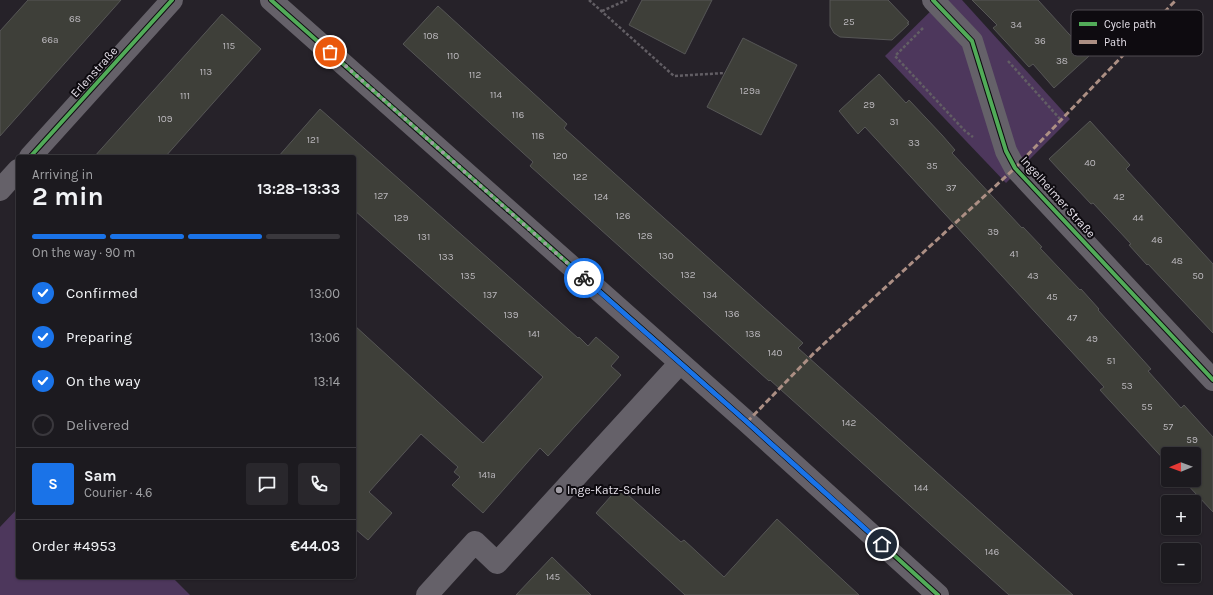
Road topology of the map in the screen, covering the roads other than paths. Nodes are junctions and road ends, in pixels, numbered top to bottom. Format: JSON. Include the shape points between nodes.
{"nodes":[{"id":1,"x":172,"y":0,"type":"edge"},
{"id":2,"x":271,"y":0,"type":"edge"},
{"id":3,"x":937,"y":5,"type":"edge"},
{"id":4,"x":32,"y":155,"type":"edge"},
{"id":5,"x":680,"y":363,"type":"junction"},
{"id":6,"x":1213,"y":380,"type":"edge"},
{"id":7,"x":427,"y":595,"type":"edge"},
{"id":8,"x":938,"y":595,"type":"edge"}],
"edges":[{"from":1,"to":4,"type":"street","name":"Erlenstraße"},
{"from":2,"to":5,"type":"street"},
{"from":3,"to":6,"type":"street","name":"Ingelheimer Straße","via":[[972,41],[1006,151],[1016,168]]},
{"from":5,"to":7,"type":"street","via":[[497,563],[475,542]]},
{"from":5,"to":8,"type":"street"}]}
